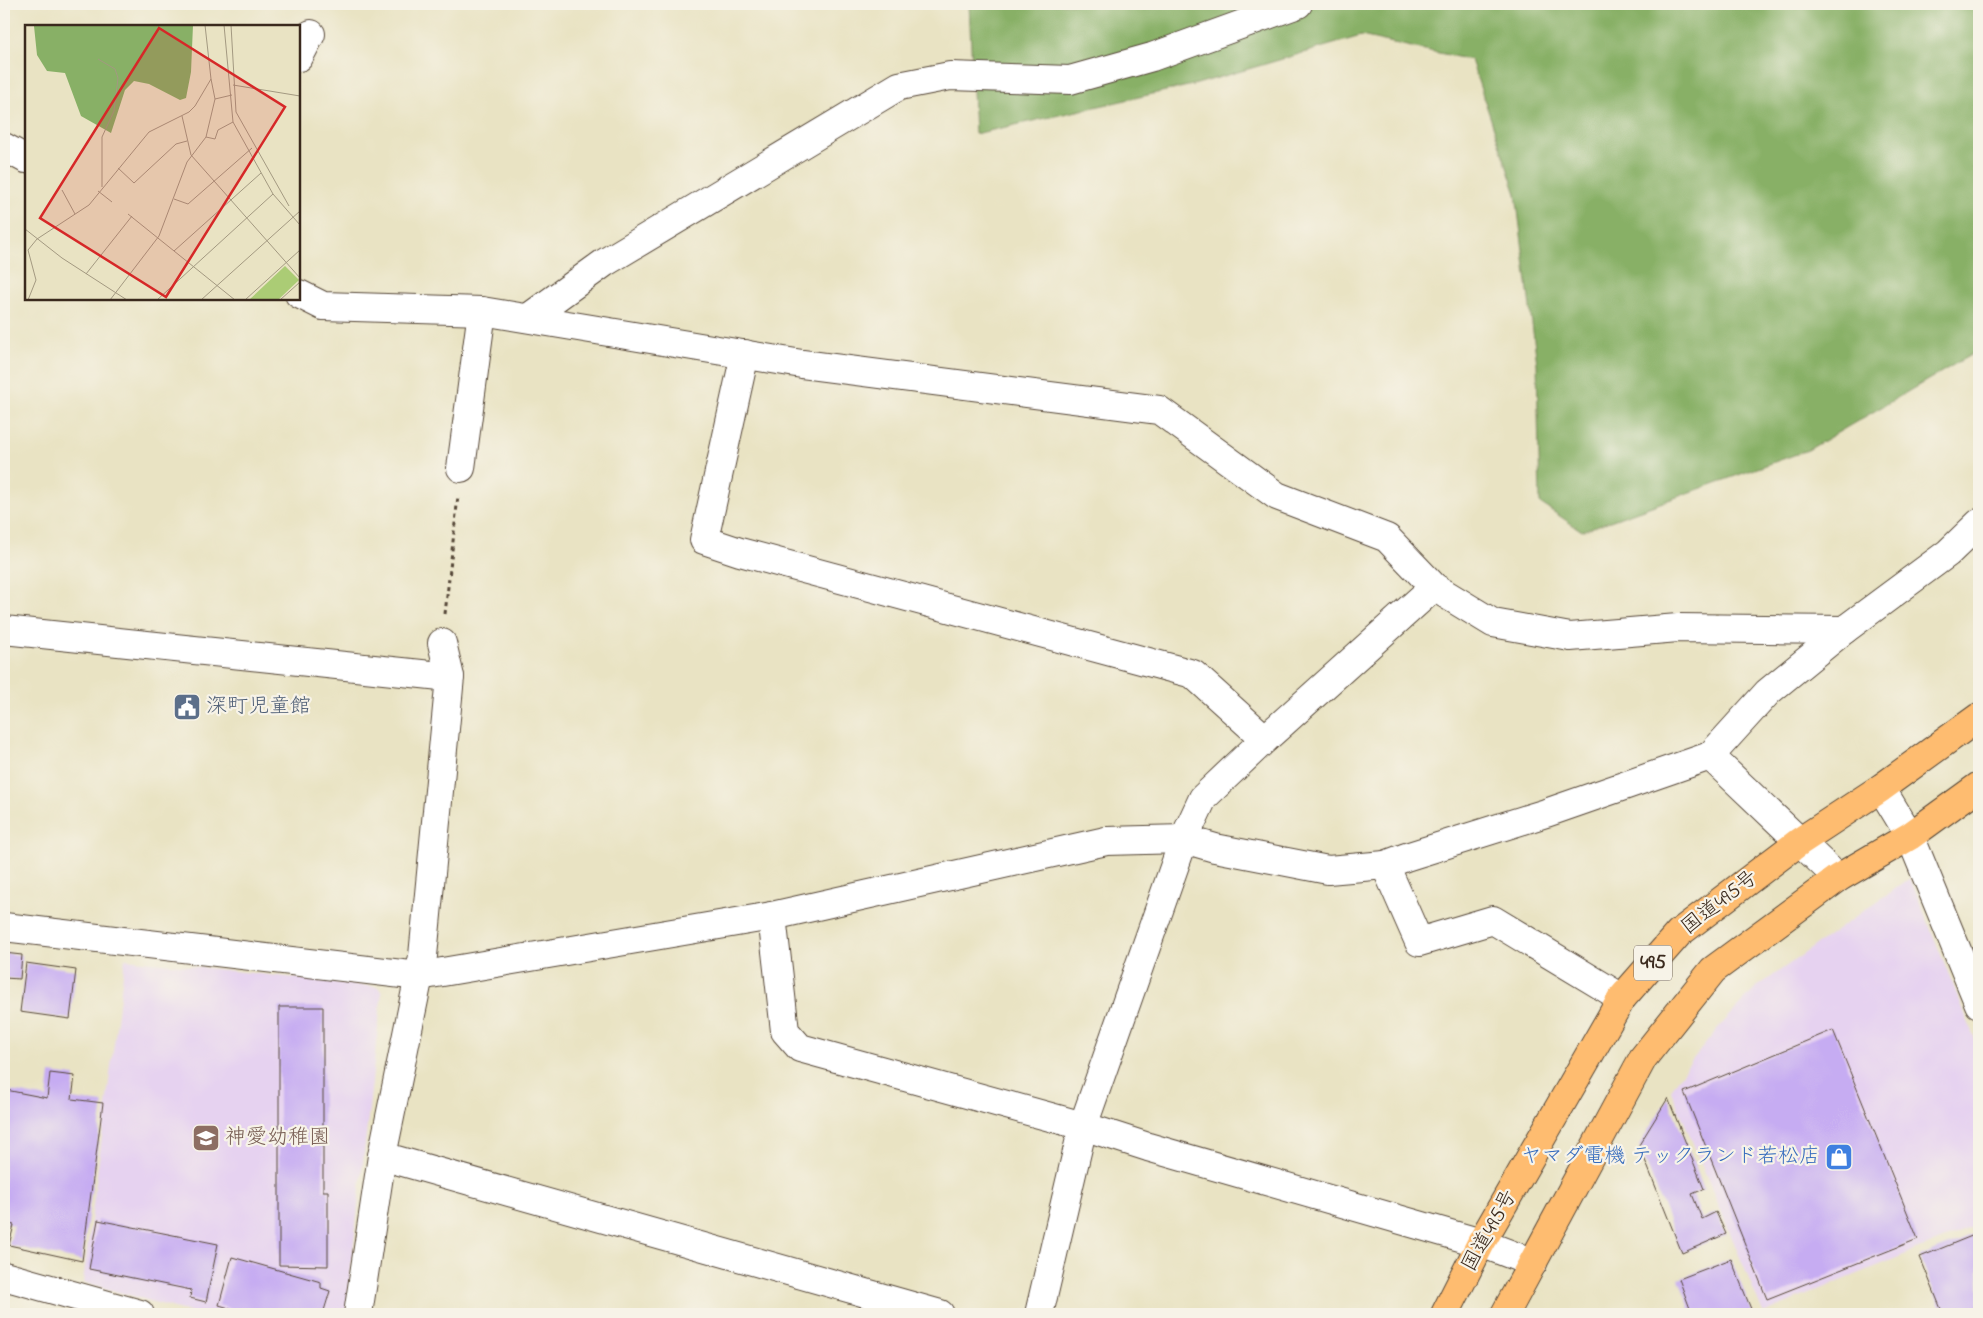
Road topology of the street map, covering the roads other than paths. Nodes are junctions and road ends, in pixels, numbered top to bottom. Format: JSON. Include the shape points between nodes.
{"nodes":[{"id":1,"x":1298,"y":4,"type":"edge"},
{"id":2,"x":4,"y":148,"type":"edge"},
{"id":3,"x":25,"y":158,"type":"edge"},
{"id":4,"x":300,"y":294,"type":"edge"},
{"id":5,"x":482,"y":311,"type":"junction"},
{"id":6,"x":528,"y":318,"type":"junction"},
{"id":7,"x":745,"y":354,"type":"junction"},
{"id":8,"x":461,"y":468,"type":"road end"},
{"id":9,"x":1979,"y":523,"type":"edge"},
{"id":10,"x":1434,"y":587,"type":"junction"},
{"id":11,"x":4,"y":630,"type":"edge"},
{"id":12,"x":1844,"y":630,"type":"junction"},
{"id":13,"x":442,"y":643,"type":"road end"},
{"id":14,"x":450,"y":677,"type":"junction"},
{"id":15,"x":1979,"y":717,"type":"edge"},
{"id":16,"x":1265,"y":739,"type":"junction"},
{"id":17,"x":1710,"y":756,"type":"junction"},
{"id":18,"x":1979,"y":786,"type":"edge"},
{"id":19,"x":1881,"y":788,"type":"junction"},
{"id":20,"x":1910,"y":836,"type":"junction"},
{"id":21,"x":1184,"y":839,"type":"junction"},
{"id":22,"x":1799,"y":842,"type":"junction"},
{"id":23,"x":1385,"y":865,"type":"junction"},
{"id":24,"x":1838,"y":878,"type":"junction"},
{"id":25,"x":772,"y":916,"type":"junction"},
{"id":26,"x":4,"y":927,"type":"edge"},
{"id":27,"x":418,"y":976,"type":"junction"},
{"id":28,"x":1622,"y":998,"type":"junction"},
{"id":29,"x":1979,"y":1004,"type":"edge"},
{"id":30,"x":1083,"y":1126,"type":"junction"},
{"id":31,"x":382,"y":1156,"type":"junction"},
{"id":32,"x":1482,"y":1243,"type":"junction"},
{"id":33,"x":1533,"y":1263,"type":"junction"},
{"id":34,"x":4,"y":1276,"type":"edge"},
{"id":35,"x":140,"y":1314,"type":"edge"},
{"id":36,"x":358,"y":1314,"type":"edge"},
{"id":37,"x":940,"y":1314,"type":"edge"},
{"id":38,"x":1039,"y":1314,"type":"edge"},
{"id":39,"x":1445,"y":1314,"type":"edge"},
{"id":40,"x":1505,"y":1314,"type":"edge"}],
"edges":[{"from":1,"to":6,"type":"street","via":[[1152,57],[1070,80],[950,76],[899,86],[604,263]]},
{"from":2,"to":3,"type":"street"},
{"from":4,"to":5,"type":"street","via":[[323,306]]},
{"from":5,"to":6,"type":"street"},
{"from":5,"to":8,"type":"street"},
{"from":6,"to":7,"type":"street"},
{"from":7,"to":10,"type":"street","via":[[1159,410],[1277,496],[1386,538]]},
{"from":7,"to":16,"type":"street","via":[[704,540],[1192,674]]},
{"from":9,"to":12,"type":"street","via":[[1948,553]]},
{"from":10,"to":12,"type":"street","via":[[1493,623],[1570,637],[1678,628]]},
{"from":10,"to":16,"type":"street"},
{"from":11,"to":14,"type":"street"},
{"from":12,"to":17,"type":"street","via":[[1768,692]]},
{"from":13,"to":14,"type":"street"},
{"from":14,"to":27,"type":"street","via":[[423,956]]},
{"from":15,"to":19,"type":"highway","name":"国道495号","number":"495"},
{"from":16,"to":21,"type":"street","via":[[1203,798]]},
{"from":17,"to":22,"type":"street"},
{"from":17,"to":23,"type":"street"},
{"from":18,"to":20,"type":"highway","number":"495"},
{"from":19,"to":20,"type":"street"},
{"from":19,"to":22,"type":"highway","name":"国道495号","number":"495"},
{"from":20,"to":24,"type":"highway","number":"495"},
{"from":20,"to":29,"type":"street"},
{"from":21,"to":23,"type":"street","via":[[1328,870]]},
{"from":21,"to":25,"type":"street","via":[[1106,841]]},
{"from":21,"to":30,"type":"street"},
{"from":22,"to":24,"type":"street"},
{"from":22,"to":28,"type":"highway","name":"国道495号","number":"495","via":[[1679,933]]},
{"from":23,"to":28,"type":"street","via":[[1419,942],[1493,920]]},
{"from":24,"to":33,"type":"highway","number":"495","via":[[1713,970],[1643,1058]]},
{"from":25,"to":27,"type":"street"},
{"from":25,"to":30,"type":"street","via":[[785,1031],[800,1048]]},
{"from":26,"to":27,"type":"street"},
{"from":27,"to":31,"type":"street"},
{"from":28,"to":32,"type":"highway","name":"国道495号","number":"495"},
{"from":30,"to":32,"type":"street","via":[[1148,1148]]},
{"from":30,"to":38,"type":"street"},
{"from":31,"to":36,"type":"street"},
{"from":31,"to":37,"type":"street"},
{"from":32,"to":33,"type":"street"},
{"from":32,"to":39,"type":"highway","name":"国道495号","number":"495"},
{"from":33,"to":40,"type":"highway","number":"495"},
{"from":34,"to":35,"type":"street"}]}
